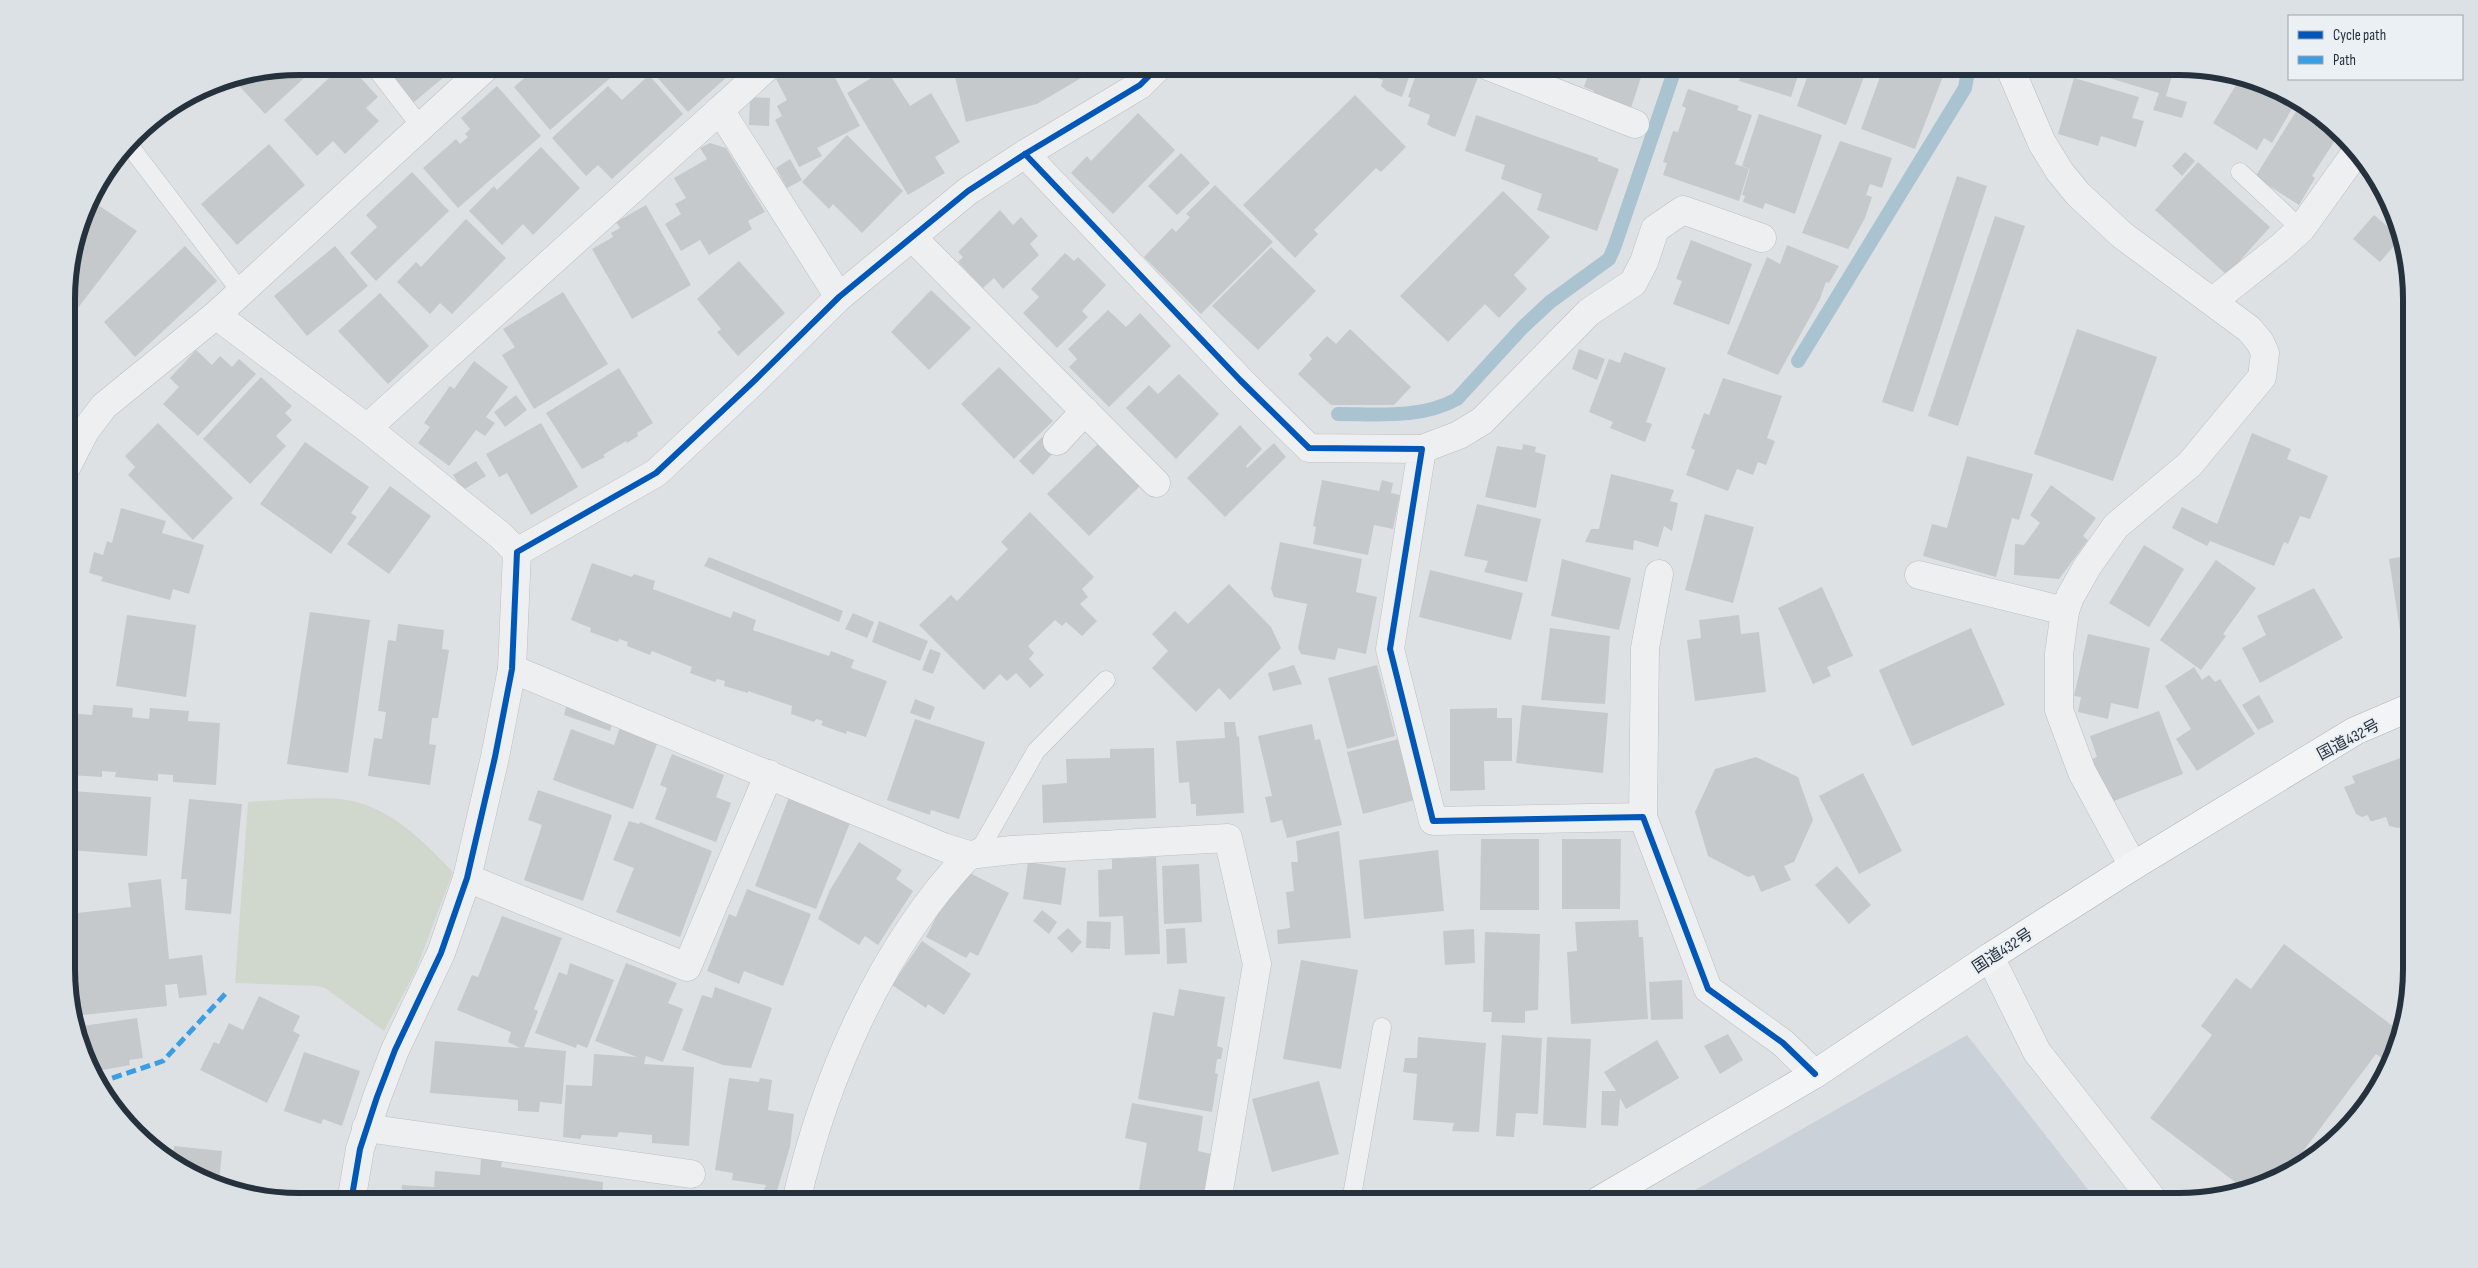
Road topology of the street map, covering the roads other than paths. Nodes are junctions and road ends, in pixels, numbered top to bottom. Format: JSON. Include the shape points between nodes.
{"nodes":[{"id":1,"x":381,"y":75,"type":"edge"},
{"id":2,"x":477,"y":75,"type":"edge"},
{"id":3,"x":758,"y":75,"type":"edge"},
{"id":4,"x":1149,"y":75,"type":"edge"},
{"id":5,"x":1511,"y":75,"type":"edge"},
{"id":6,"x":2013,"y":75,"type":"edge"},
{"id":7,"x":720,"y":110,"type":"junction"},
{"id":8,"x":1635,"y":124,"type":"dead end"},
{"id":9,"x":421,"y":127,"type":"junction"},
{"id":10,"x":132,"y":149,"type":"edge"},
{"id":11,"x":1025,"y":154,"type":"junction"},
{"id":12,"x":2353,"y":157,"type":"edge"},
{"id":13,"x":2240,"y":172,"type":"dead end"},
{"id":14,"x":2301,"y":228,"type":"junction"},
{"id":15,"x":912,"y":237,"type":"junction"},
{"id":16,"x":1762,"y":238,"type":"dead end"},
{"id":17,"x":241,"y":292,"type":"junction"},
{"id":18,"x":839,"y":298,"type":"junction"},
{"id":19,"x":2213,"y":301,"type":"junction"},
{"id":20,"x":216,"y":315,"type":"junction"},
{"id":21,"x":1085,"y":411,"type":"junction"},
{"id":22,"x":367,"y":428,"type":"junction"},
{"id":23,"x":1057,"y":440,"type":"dead end"},
{"id":24,"x":1422,"y":449,"type":"junction"},
{"id":25,"x":75,"y":450,"type":"edge"},
{"id":26,"x":1156,"y":483,"type":"dead end"},
{"id":27,"x":517,"y":552,"type":"junction"},
{"id":28,"x":1660,"y":574,"type":"dead end"},
{"id":29,"x":1919,"y":575,"type":"dead end"},
{"id":30,"x":2065,"y":611,"type":"junction"},
{"id":31,"x":512,"y":669,"type":"junction"},
{"id":32,"x":1106,"y":680,"type":"dead end"},
{"id":33,"x":2403,"y":711,"type":"edge"},
{"id":34,"x":769,"y":774,"type":"junction"},
{"id":35,"x":1643,"y":817,"type":"junction"},
{"id":36,"x":969,"y":855,"type":"junction"},
{"id":37,"x":2133,"y":866,"type":"junction"},
{"id":38,"x":467,"y":878,"type":"junction"},
{"id":39,"x":1990,"y":957,"type":"junction"},
{"id":40,"x":1382,"y":1027,"type":"dead end"},
{"id":41,"x":1815,"y":1074,"type":"junction"},
{"id":42,"x":366,"y":1128,"type":"junction"},
{"id":43,"x":691,"y":1174,"type":"dead end"},
{"id":44,"x":353,"y":1193,"type":"edge"},
{"id":45,"x":798,"y":1193,"type":"edge"},
{"id":46,"x":1219,"y":1193,"type":"edge"},
{"id":47,"x":1353,"y":1193,"type":"edge"},
{"id":48,"x":1612,"y":1193,"type":"edge"},
{"id":49,"x":2148,"y":1193,"type":"edge"}],
"edges":[{"from":1,"to":9,"type":"lane"},
{"from":2,"to":9,"type":"street"},
{"from":3,"to":7,"type":"street"},
{"from":4,"to":11,"type":"street","via":[[1132,90]]},
{"from":5,"to":8,"type":"street"},
{"from":6,"to":19,"type":"street","via":[[2042,142],[2078,194],[2122,235]]},
{"from":7,"to":18,"type":"street"},
{"from":7,"to":22,"type":"street"},
{"from":9,"to":17,"type":"street"},
{"from":10,"to":17,"type":"lane"},
{"from":11,"to":15,"type":"street","via":[[968,191]]},
{"from":11,"to":24,"type":"street","via":[[1309,448]]},
{"from":12,"to":14,"type":"street"},
{"from":13,"to":14,"type":"lane"},
{"from":14,"to":19,"type":"street"},
{"from":15,"to":18,"type":"street"},
{"from":15,"to":21,"type":"street"},
{"from":16,"to":24,"type":"street","via":[[1683,210],[1655,229],[1633,283],[1589,312],[1482,421],[1459,435]]},
{"from":17,"to":20,"type":"street"},
{"from":18,"to":27,"type":"street","via":[[656,473]]},
{"from":19,"to":30,"type":"street","via":[[2249,329],[2260,342],[2265,353],[2262,377],[2190,464],[2116,526],[2087,567]]},
{"from":20,"to":22,"type":"street"},
{"from":20,"to":25,"type":"street","via":[[104,406]]},
{"from":21,"to":23,"type":"street"},
{"from":21,"to":26,"type":"street"},
{"from":22,"to":27,"type":"street"},
{"from":24,"to":35,"type":"street","via":[[1390,649],[1433,821]]},
{"from":27,"to":31,"type":"street"},
{"from":28,"to":35,"type":"street","via":[[1645,648]]},
{"from":29,"to":30,"type":"street"},
{"from":30,"to":37,"type":"street","via":[[2060,654],[2060,710],[2082,772]]},
{"from":31,"to":34,"type":"street"},
{"from":31,"to":38,"type":"street"},
{"from":32,"to":36,"type":"lane","via":[[1036,751],[983,844]]},
{"from":33,"to":37,"type":"highway","name":"国道432号","via":[[2355,732]]},
{"from":34,"to":36,"type":"street"},
{"from":34,"to":38,"type":"street","via":[[686,967]]},
{"from":35,"to":41,"type":"street","via":[[1708,990],[1783,1043]]},
{"from":36,"to":45,"type":"street","via":[[920,913],[864,1009],[842,1057]]},
{"from":36,"to":46,"type":"street","via":[[1228,838],[1257,964]]},
{"from":37,"to":39,"type":"highway","name":"国道432号"},
{"from":38,"to":42,"type":"street","via":[[441,954],[395,1050]]},
{"from":39,"to":41,"type":"highway","name":"国道432号"},
{"from":39,"to":49,"type":"street","via":[[2037,1052]]},
{"from":40,"to":47,"type":"lane"},
{"from":41,"to":48,"type":"highway","name":"国道432号"},
{"from":42,"to":43,"type":"street"},
{"from":42,"to":44,"type":"street"}]}
